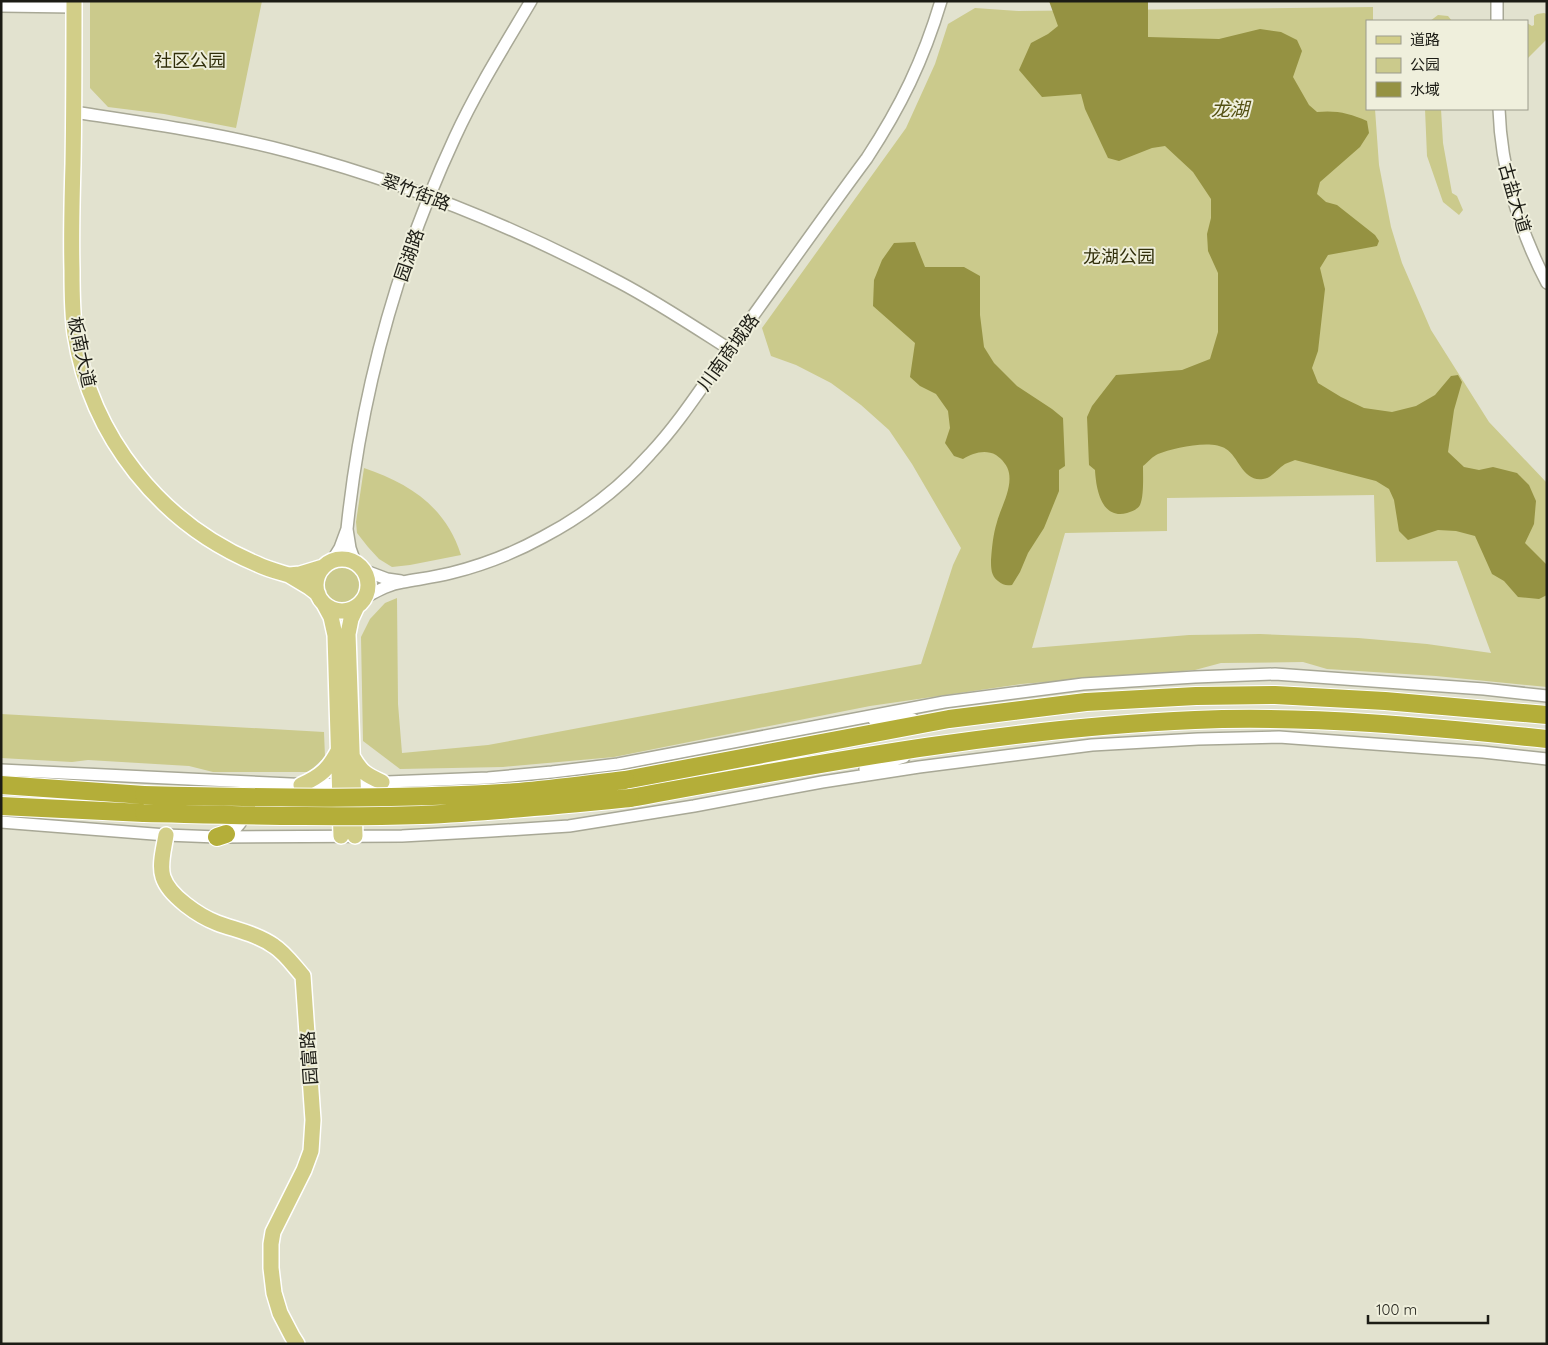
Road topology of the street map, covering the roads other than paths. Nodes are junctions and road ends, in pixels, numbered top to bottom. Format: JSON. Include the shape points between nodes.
{"nodes":[{"id":1,"x":531,"y":1,"type":"edge"},
{"id":2,"x":941,"y":1,"type":"edge"},
{"id":3,"x":1497,"y":1,"type":"edge"},
{"id":4,"x":74,"y":4,"type":"edge"},
{"id":5,"x":1,"y":6,"type":"edge"},
{"id":6,"x":1497,"y":20,"type":"edge"},
{"id":7,"x":1498,"y":110,"type":"edge"},
{"id":8,"x":74,"y":112,"type":"junction"},
{"id":9,"x":429,"y":196,"type":"junction"},
{"id":10,"x":1547,"y":283,"type":"edge"},
{"id":11,"x":729,"y":348,"type":"junction"},
{"id":12,"x":347,"y":530,"type":"junction"},
{"id":13,"x":328,"y":564,"type":"junction"},
{"id":14,"x":359,"y":566,"type":"junction"},
{"id":15,"x":289,"y":575,"type":"junction"},
{"id":16,"x":402,"y":582,"type":"junction"},
{"id":17,"x":321,"y":599,"type":"junction"},
{"id":18,"x":361,"y":602,"type":"junction"},
{"id":19,"x":1547,"y":696,"type":"edge"},
{"id":20,"x":1547,"y":715,"type":"edge"},
{"id":21,"x":950,"y":719,"type":"junction"},
{"id":22,"x":839,"y":721,"type":"junction"},
{"id":23,"x":1547,"y":739,"type":"edge"},
{"id":24,"x":953,"y":743,"type":"junction"},
{"id":25,"x":345,"y":752,"type":"junction"},
{"id":26,"x":1547,"y":759,"type":"edge"},
{"id":27,"x":1,"y":770,"type":"edge"},
{"id":28,"x":488,"y":778,"type":"junction"},
{"id":29,"x":221,"y":782,"type":"junction"},
{"id":30,"x":382,"y":782,"type":"junction"},
{"id":31,"x":822,"y":782,"type":"junction"},
{"id":32,"x":346,"y":784,"type":"junction"},
{"id":33,"x":1,"y":785,"type":"edge"},
{"id":34,"x":301,"y":785,"type":"junction"},
{"id":35,"x":1,"y":806,"type":"edge"},
{"id":36,"x":1,"y":822,"type":"edge"},
{"id":37,"x":491,"y":831,"type":"junction"},
{"id":38,"x":166,"y":835,"type":"junction"},
{"id":39,"x":222,"y":836,"type":"junction"},
{"id":40,"x":348,"y":836,"type":"junction"},
{"id":41,"x":297,"y":1344,"type":"edge"}],
"edges":[{"from":1,"to":9,"type":"street","name":"园湖路","via":[[456,135]]},
{"from":2,"to":11,"type":"street","name":"川南商城路","via":[[920,61],[891,121]]},
{"from":3,"to":6,"type":"street"},
{"from":4,"to":5,"type":"street"},
{"from":4,"to":8,"type":"main road","name":"板南大道"},
{"from":7,"to":10,"type":"street","name":"古盐大道","via":[[1503,154],[1512,192],[1530,246]]},
{"from":8,"to":9,"type":"street","name":"翠竹街路","via":[[289,151]]},
{"from":8,"to":15,"type":"main road","name":"板南大道","via":[[72,303],[83,370],[100,416],[114,443],[165,506],[227,550],[257,565]]},
{"from":9,"to":11,"type":"street","name":"翠竹街路","via":[[508,228],[620,283]]},
{"from":9,"to":12,"type":"street","name":"园湖路","via":[[387,319],[361,427]]},
{"from":11,"to":16,"type":"street","name":"川南商城路","via":[[651,454],[600,500],[514,551],[452,573]]},
{"from":12,"to":13,"type":"street","via":[[340,548]]},
{"from":12,"to":14,"type":"street","via":[[350,548]]},
{"from":13,"to":14,"type":"main road","via":[[344,559]]},
{"from":13,"to":15,"type":"main road"},
{"from":13,"to":17,"type":"main road","via":[[316,583]]},
{"from":14,"to":16,"type":"street"},
{"from":14,"to":18,"type":"main road","via":[[368,581],[367,592]]},
{"from":15,"to":17,"type":"main road"},
{"from":16,"to":18,"type":"street","via":[[386,587]]},
{"from":17,"to":18,"type":"main road","via":[[334,610],[352,609]]},
{"from":17,"to":25,"type":"main road","via":[[331,617],[335,635]]},
{"from":18,"to":25,"type":"main road","via":[[351,619],[348,634]]},
{"from":19,"to":22,"type":"street","via":[[1275,674],[1215,676],[1044,688]]},
{"from":20,"to":21,"type":"highway","via":[[1255,695],[1086,702]]},
{"from":21,"to":22,"type":"street"},
{"from":21,"to":33,"type":"highway","bridge":true,"via":[[625,780],[521,792],[298,798],[144,795]]},
{"from":22,"to":28,"type":"street","via":[[618,764]]},
{"from":23,"to":24,"type":"highway","via":[[1279,719],[1090,726]]},
{"from":24,"to":31,"type":"street"},
{"from":24,"to":35,"type":"highway","bridge":true,"via":[[630,798],[422,815],[144,813]]},
{"from":25,"to":30,"type":"main road","via":[[360,770]]},
{"from":25,"to":32,"type":"main road"},
{"from":25,"to":34,"type":"main road","via":[[315,779]]},
{"from":26,"to":31,"type":"street","via":[[1279,737],[1198,738],[1083,746]]},
{"from":27,"to":29,"type":"street"},
{"from":28,"to":30,"type":"street"},
{"from":28,"to":37,"type":"street","via":[[471,783],[461,797],[460,806],[467,822],[474,828]]},
{"from":29,"to":34,"type":"street"},
{"from":29,"to":39,"type":"street","via":[[237,791],[245,806],[240,824]]},
{"from":30,"to":32,"type":"street"},
{"from":31,"to":37,"type":"street","via":[[569,826]]},
{"from":32,"to":34,"type":"street"},
{"from":32,"to":40,"type":"main road"},
{"from":36,"to":38,"type":"street"},
{"from":37,"to":40,"type":"street"},
{"from":38,"to":39,"type":"street"},
{"from":38,"to":41,"type":"main road","name":"园富路","via":[[162,876],[171,892],[215,922],[247,932],[274,946],[303,976],[313,1120],[311,1151],[272,1232],[271,1244],[274,1293],[280,1313]]},
{"from":39,"to":40,"type":"street"}]}
